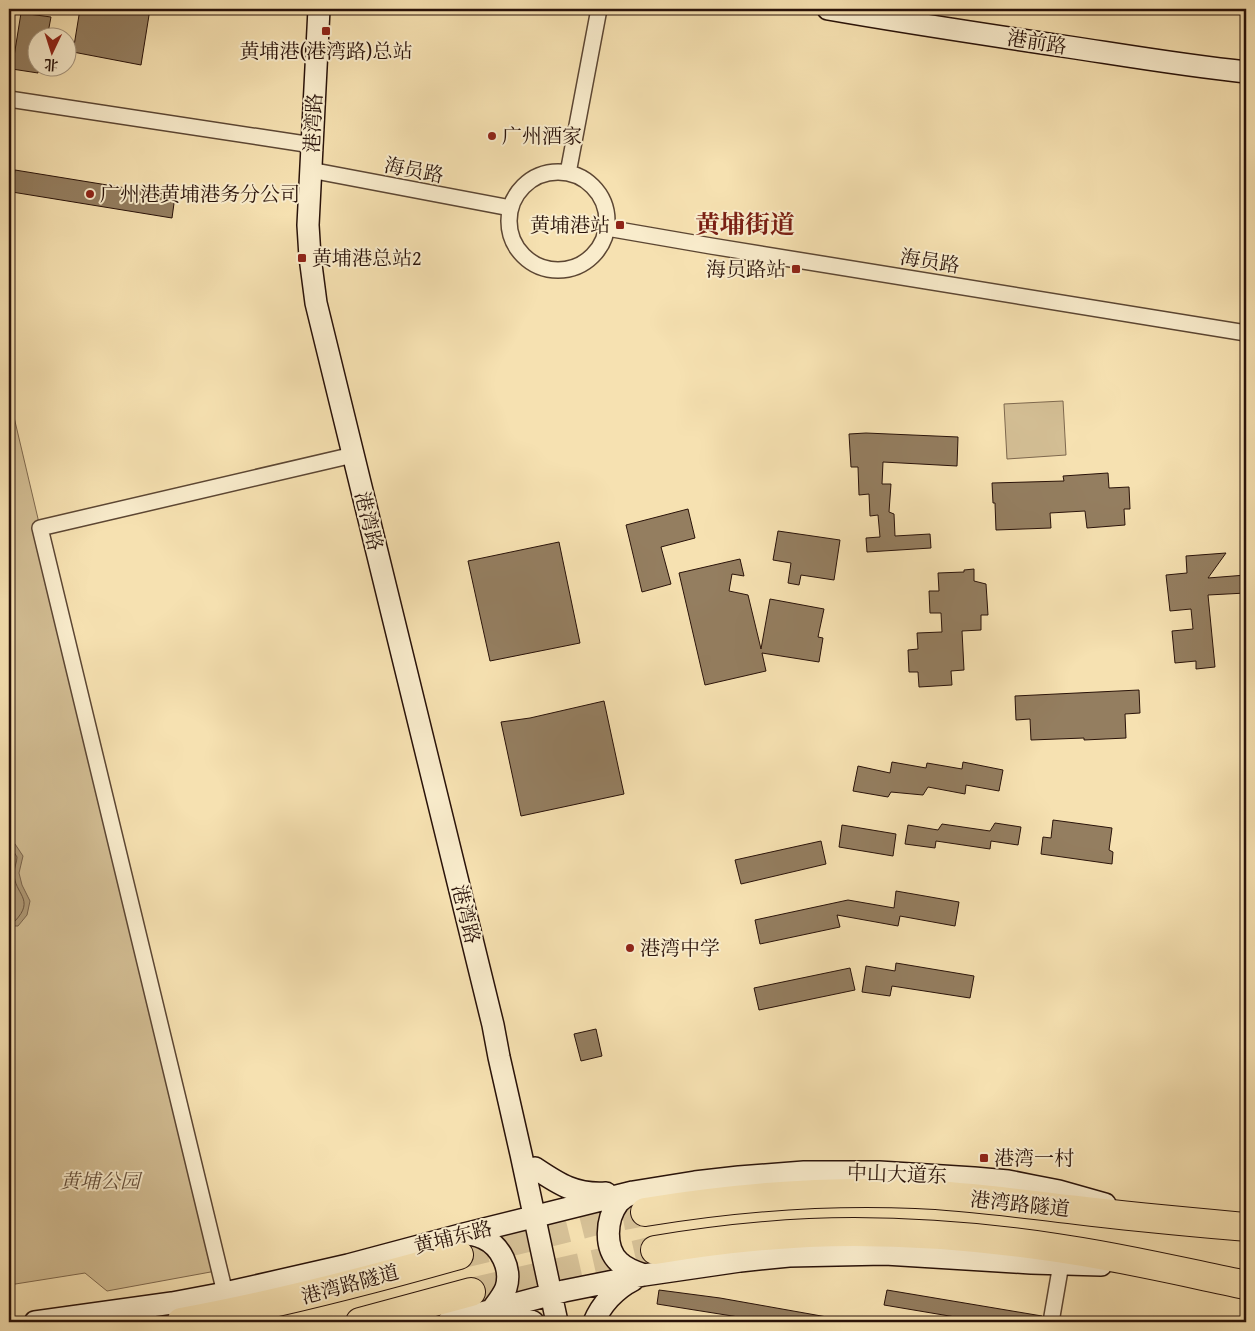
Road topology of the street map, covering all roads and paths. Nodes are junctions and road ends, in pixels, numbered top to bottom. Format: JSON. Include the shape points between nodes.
{"nodes":[{"id":1,"x":319,"y":9,"type":"edge"},
{"id":2,"x":599,"y":9,"type":"edge"},
{"id":3,"x":828,"y":9,"type":"edge"},
{"id":4,"x":1246,"y":72,"type":"edge"},
{"id":5,"x":9,"y":99,"type":"edge"},
{"id":6,"x":312,"y":145,"type":"junction"},
{"id":7,"x":310,"y":170,"type":"junction"},
{"id":8,"x":568,"y":173,"type":"junction"},
{"id":9,"x":510,"y":208,"type":"junction"},
{"id":10,"x":607,"y":228,"type":"junction"},
{"id":11,"x":1246,"y":333,"type":"edge"},
{"id":12,"x":353,"y":455,"type":"junction"},
{"id":13,"x":494,"y":1025,"type":"junction"},
{"id":14,"x":535,"y":1168,"type":"junction"},
{"id":15,"x":639,"y":1202,"type":"junction"},
{"id":16,"x":541,"y":1216,"type":"junction"},
{"id":17,"x":1246,"y":1227,"type":"edge"},
{"id":18,"x":462,"y":1244,"type":"junction"},
{"id":19,"x":655,"y":1250,"type":"tunnel mouth"},
{"id":20,"x":1062,"y":1264,"type":"junction"},
{"id":21,"x":1151,"y":1266,"type":"junction"},
{"id":22,"x":644,"y":1275,"type":"junction"},
{"id":23,"x":1246,"y":1285,"type":"edge"},
{"id":24,"x":225,"y":1293,"type":"junction"},
{"id":25,"x":557,"y":1293,"type":"junction"},
{"id":26,"x":478,"y":1306,"type":"junction"},
{"id":27,"x":36,"y":1322,"type":"edge"},
{"id":28,"x":181,"y":1322,"type":"edge"},
{"id":29,"x":360,"y":1322,"type":"edge"},
{"id":30,"x":448,"y":1322,"type":"edge"},
{"id":31,"x":533,"y":1322,"type":"edge"},
{"id":32,"x":558,"y":1322,"type":"edge"},
{"id":33,"x":572,"y":1322,"type":"edge"},
{"id":34,"x":594,"y":1322,"type":"edge"},
{"id":35,"x":1051,"y":1322,"type":"edge"}],
"edges":[{"from":1,"to":6,"type":"street","name":"港湾路"},
{"from":2,"to":8,"type":"street"},
{"from":3,"to":4,"type":"street","name":"港前路"},
{"from":5,"to":6,"type":"street"},
{"from":6,"to":7,"type":"street","name":"港湾路"},
{"from":7,"to":9,"type":"street","name":"海员路"},
{"from":7,"to":12,"type":"street","name":"港湾路","via":[[308,225],[316,304]]},
{"from":8,"to":9,"type":"street","via":[[547,172],[532,178],[519,189]]},
{"from":8,"to":10,"type":"street","via":[[580,176],[593,186],[607,214]]},
{"from":9,"to":10,"type":"street","via":[[510,235],[518,250],[544,268],[561,270],[590,258],[600,246]]},
{"from":10,"to":11,"type":"street","name":"海员路"},
{"from":12,"to":13,"type":"street","name":"港湾路"},
{"from":12,"to":24,"type":"street","via":[[40,528]]},
{"from":13,"to":14,"type":"street","name":"港湾路","via":[[507,1058]]},
{"from":13,"to":16,"type":"street","name":"港湾路","via":[[499,1056]]},
{"from":14,"to":15,"type":"street","via":[[578,1192]]},
{"from":14,"to":16,"type":"street","name":"港湾路"},
{"from":15,"to":16,"type":"street"},
{"from":15,"to":17,"type":"highway","name":"港湾路隧道","via":[[694,1204],[775,1195],[917,1194]]},
{"from":15,"to":22,"type":"street","via":[[623,1198],[614,1209],[609,1241],[618,1262]]},
{"from":16,"to":18,"type":"street","name":"黄埔东路"},
{"from":16,"to":25,"type":"street","name":"港湾路"},
{"from":18,"to":24,"type":"street","name":"黄埔东路","via":[[348,1265]]},
{"from":18,"to":26,"type":"street","via":[[477,1235],[485,1238],[506,1263],[508,1276],[504,1294]]},
{"from":18,"to":28,"type":"highway","name":"港湾路隧道","via":[[361,1282]]},
{"from":19,"to":21,"type":"highway","name":"港湾路隧道","via":[[764,1236],[902,1233],[1050,1246]]},
{"from":20,"to":21,"type":"street"},
{"from":20,"to":22,"type":"street","via":[[885,1254],[789,1256]]},
{"from":20,"to":35,"type":"street"},
{"from":21,"to":23,"type":"highway"},
{"from":22,"to":25,"type":"street"},
{"from":22,"to":34,"type":"street","via":[[620,1288],[601,1308]]},
{"from":24,"to":27,"type":"street","name":"黄埔东路"},
{"from":25,"to":26,"type":"street"},
{"from":25,"to":32,"type":"street","name":"港湾路"},
{"from":25,"to":33,"type":"street","name":"港湾路"},
{"from":26,"to":29,"type":"highway","name":"港湾路隧道"},
{"from":26,"to":30,"type":"street"},
{"from":26,"to":31,"type":"street"}]}
